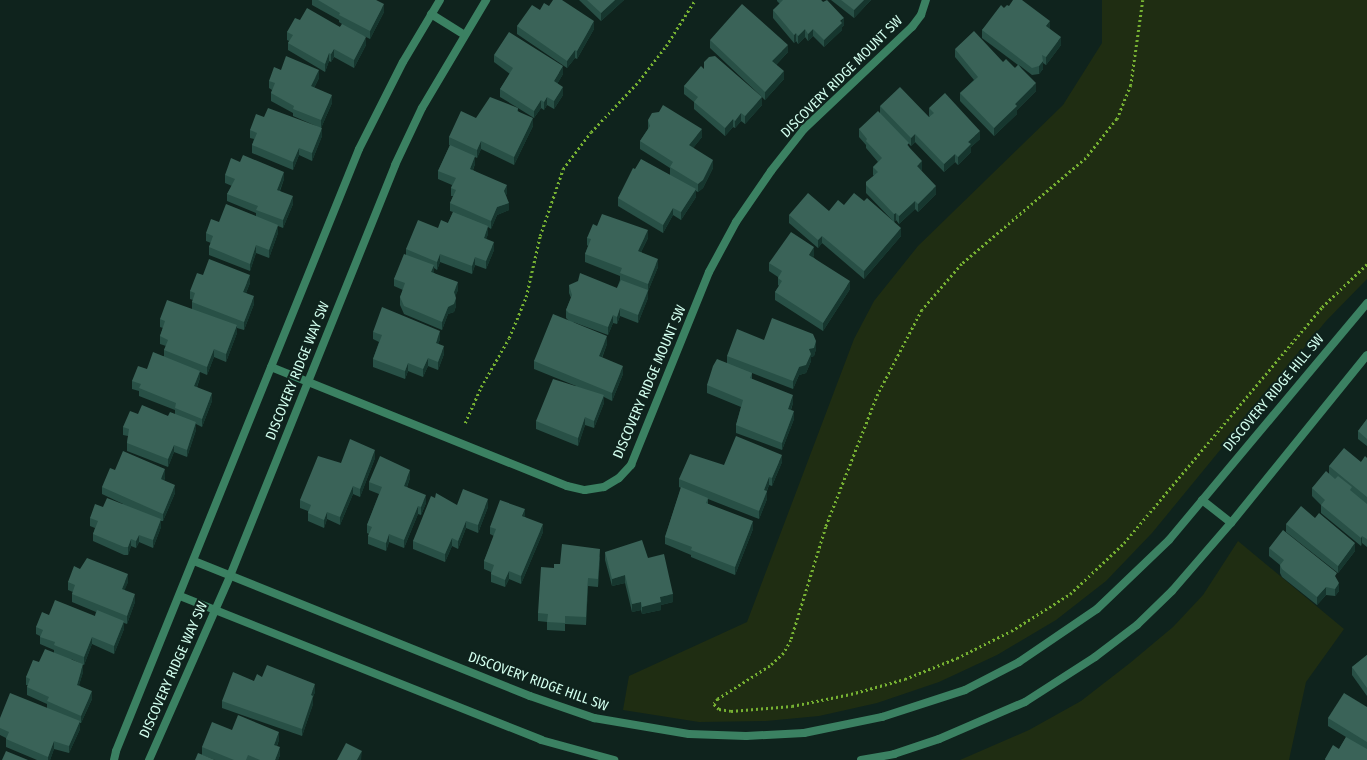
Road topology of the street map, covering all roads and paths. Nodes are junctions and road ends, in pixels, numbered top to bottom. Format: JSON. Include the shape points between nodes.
{"nodes":[{"id":1,"x":440,"y":0,"type":"edge"},
{"id":2,"x":486,"y":0,"type":"edge"},
{"id":3,"x":695,"y":0,"type":"edge"},
{"id":4,"x":926,"y":0,"type":"edge"},
{"id":5,"x":1144,"y":0,"type":"edge"},
{"id":6,"x":431,"y":14,"type":"junction"},
{"id":7,"x":464,"y":35,"type":"junction"},
{"id":8,"x":1367,"y":264,"type":"edge"},
{"id":9,"x":1367,"y":303,"type":"edge"},
{"id":10,"x":1367,"y":355,"type":"edge"},
{"id":11,"x":271,"y":367,"type":"junction"},
{"id":12,"x":308,"y":382,"type":"junction"},
{"id":13,"x":465,"y":423,"type":"dead end"},
{"id":14,"x":1202,"y":500,"type":"junction"},
{"id":15,"x":1231,"y":523,"type":"junction"},
{"id":16,"x":194,"y":561,"type":"junction"},
{"id":17,"x":230,"y":576,"type":"junction"},
{"id":18,"x":180,"y":596,"type":"junction"},
{"id":19,"x":215,"y":610,"type":"junction"},
{"id":20,"x":114,"y":760,"type":"edge"},
{"id":21,"x":149,"y":760,"type":"edge"},
{"id":22,"x":614,"y":760,"type":"edge"},
{"id":23,"x":861,"y":760,"type":"edge"}],
"edges":[{"from":1,"to":6,"type":"street","name":"DISCOVERY RIDGE WAY SW"},
{"from":2,"to":7,"type":"street","name":"DISCOVERY RIDGE WAY SW"},
{"from":3,"to":13,"type":"path","via":[[666,46],[639,81],[591,132],[563,169],[544,224],[526,297],[509,338],[481,387]]},
{"from":4,"to":12,"type":"street","name":"DISCOVERY RIDGE MOUNT SW","via":[[921,15],[912,27],[804,130],[771,171],[736,222],[709,272],[631,465],[619,478],[604,487],[585,490],[568,486]]},
{"from":5,"to":8,"type":"path","via":[[1131,85],[1117,119],[1086,158],[962,264],[922,310],[878,394],[826,527],[791,640],[784,653],[770,666],[714,704],[719,709],[731,711],[792,706],[851,694],[905,678],[957,658],[1011,631],[1070,594],[1124,543],[1322,307]]},
{"from":6,"to":7,"type":"street"},
{"from":6,"to":11,"type":"street","name":"DISCOVERY RIDGE WAY SW","via":[[403,62],[360,149]]},
{"from":7,"to":12,"type":"street","name":"DISCOVERY RIDGE WAY SW","via":[[422,108],[395,165]]},
{"from":9,"to":14,"type":"street","name":"DISCOVERY RIDGE HILL SW"},
{"from":10,"to":15,"type":"street"},
{"from":11,"to":12,"type":"street","name":"DISCOVERY RIDGE MOUNT SW"},
{"from":11,"to":16,"type":"street","name":"DISCOVERY RIDGE WAY SW"},
{"from":12,"to":17,"type":"street","name":"DISCOVERY RIDGE WAY SW"},
{"from":14,"to":15,"type":"street"},
{"from":14,"to":17,"type":"street","name":"DISCOVERY RIDGE HILL SW","via":[[1169,540],[1097,609],[1019,662],[965,690],[924,705],[882,717],[804,733],[746,736],[688,734],[594,718],[530,696]]},
{"from":15,"to":23,"type":"street","via":[[1172,591],[1137,625],[1071,674],[1025,702],[976,725],[894,754]]},
{"from":16,"to":17,"type":"street","name":"DISCOVERY RIDGE HILL SW"},
{"from":16,"to":18,"type":"street","name":"DISCOVERY RIDGE WAY SW"},
{"from":17,"to":19,"type":"street","name":"DISCOVERY RIDGE WAY SW"},
{"from":18,"to":19,"type":"street"},
{"from":18,"to":20,"type":"street","name":"DISCOVERY RIDGE WAY SW"},
{"from":19,"to":21,"type":"street","name":"DISCOVERY RIDGE WAY SW"},
{"from":19,"to":22,"type":"street","via":[[541,740]]}]}
